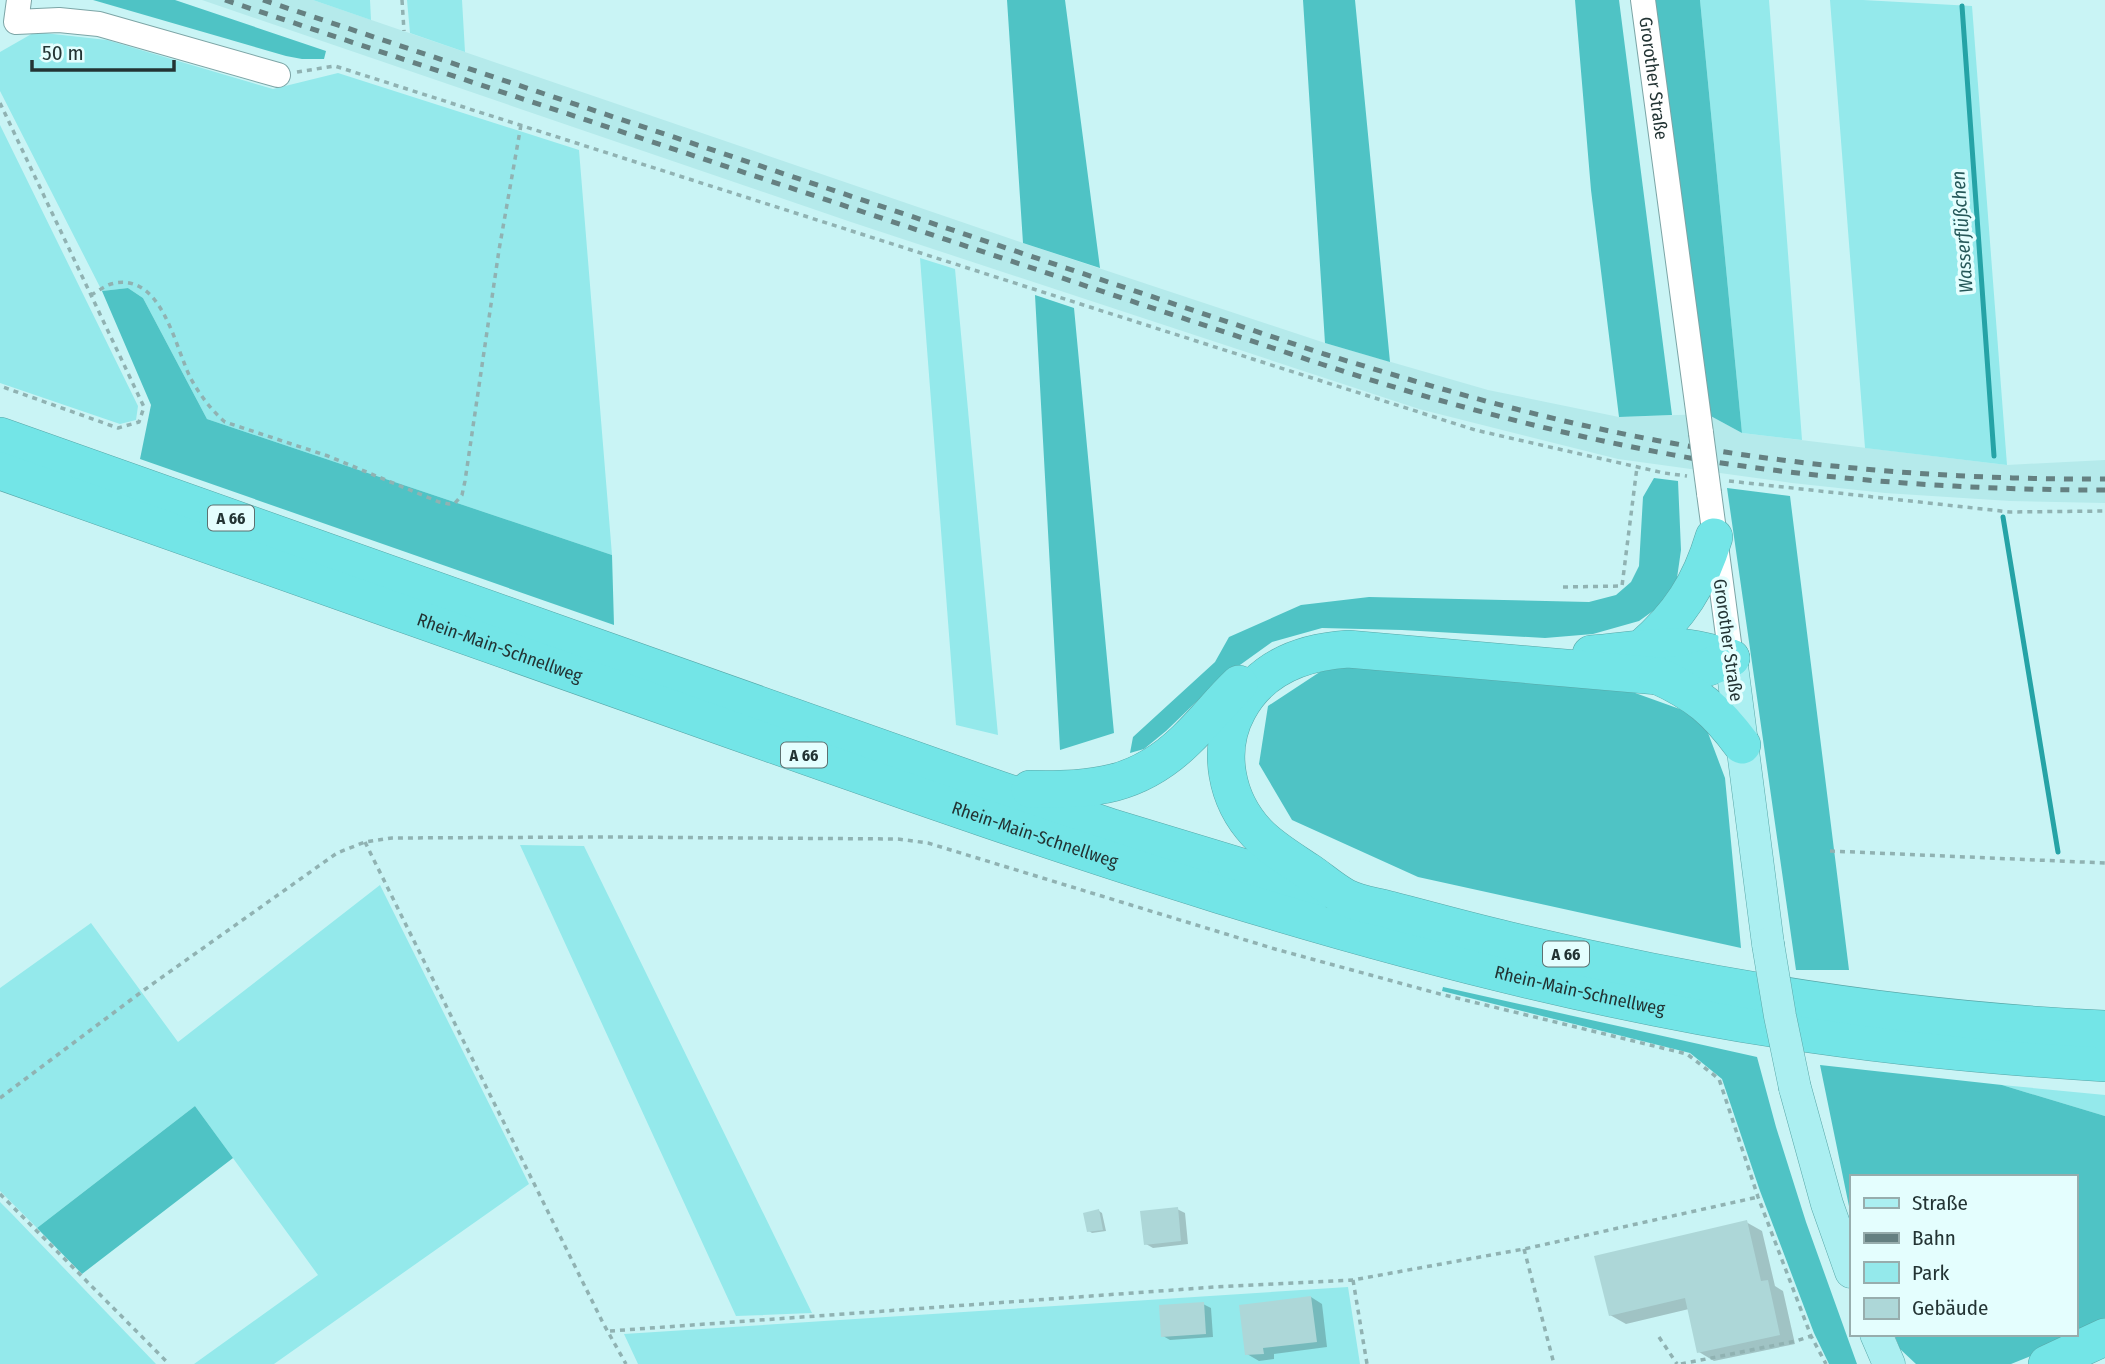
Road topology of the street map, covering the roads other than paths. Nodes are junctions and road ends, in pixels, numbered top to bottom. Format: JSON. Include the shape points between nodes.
{"nodes":[{"id":1,"x":19,"y":0,"type":"edge"},
{"id":2,"x":1643,"y":0,"type":"edge"},
{"id":3,"x":278,"y":75,"type":"road end"},
{"id":4,"x":0,"y":436,"type":"edge"},
{"id":5,"x":0,"y":471,"type":"edge"},
{"id":6,"x":1714,"y":537,"type":"junction"},
{"id":7,"x":1731,"y":657,"type":"junction"},
{"id":8,"x":1650,"y":662,"type":"junction"},
{"id":9,"x":1742,"y":745,"type":"junction"},
{"id":10,"x":998,"y":789,"type":"junction"},
{"id":11,"x":1346,"y":898,"type":"junction"},
{"id":12,"x":2105,"y":1029,"type":"edge"},
{"id":13,"x":2015,"y":1057,"type":"junction"},
{"id":14,"x":2105,"y":1063,"type":"edge"},
{"id":15,"x":2105,"y":1081,"type":"edge"},
{"id":16,"x":1850,"y":1269,"type":"edge"},
{"id":17,"x":1877,"y":1336,"type":"edge"},
{"id":18,"x":2105,"y":1337,"type":"edge"},
{"id":19,"x":2105,"y":1352,"type":"edge"},
{"id":20,"x":1889,"y":1364,"type":"edge"},
{"id":21,"x":2047,"y":1364,"type":"edge"},
{"id":22,"x":2082,"y":1364,"type":"edge"}],
"edges":[{"from":1,"to":3,"type":"street","via":[[16,22],[99,24]]},
{"from":2,"to":6,"type":"street","name":"Grorother Straße","bridge":true,"via":[[1701,433],[1718,487]]},
{"from":4,"to":10,"type":"highway","name":"Rhein-Main-Schnellweg","number":"A 66"},
{"from":5,"to":13,"type":"highway","name":"Rhein-Main-Schnellweg","number":"A 66","via":[[986,820],[1265,910],[1485,969],[1698,1016],[1856,1041]]},
{"from":6,"to":7,"type":"street","name":"Grorother Straße"},
{"from":6,"to":8,"type":"highway","via":[[1708,558]]},
{"from":7,"to":8,"type":"highway","via":[[1686,675]]},
{"from":7,"to":9,"type":"main road","name":"Grorother Straße"},
{"from":8,"to":9,"type":"highway","via":[[1706,703]]},
{"from":8,"to":10,"type":"highway","via":[[1617,652],[1562,654],[1325,639],[1277,654],[1250,672],[1187,739],[1145,771],[1092,788]]},
{"from":8,"to":11,"type":"highway","via":[[1348,649],[1298,658],[1269,673],[1245,697],[1230,727],[1226,760],[1232,792],[1258,834]]},
{"from":9,"to":16,"type":"main road","name":"Grorother Straße","bridge":true,"via":[[1780,1017],[1827,1204]]},
{"from":10,"to":11,"type":"highway","name":"Rhein-Main-Schnellweg","number":"A 66"},
{"from":11,"to":12,"type":"highway","number":"A 66","via":[[1566,954],[1777,995],[1936,1017]]},
{"from":13,"to":14,"type":"highway","name":"Rhein-Main-Schnellweg","number":"A 66"},
{"from":13,"to":15,"type":"highway"},
{"from":17,"to":20,"type":"main road"},
{"from":18,"to":21,"type":"highway"},
{"from":19,"to":22,"type":"highway"}]}
